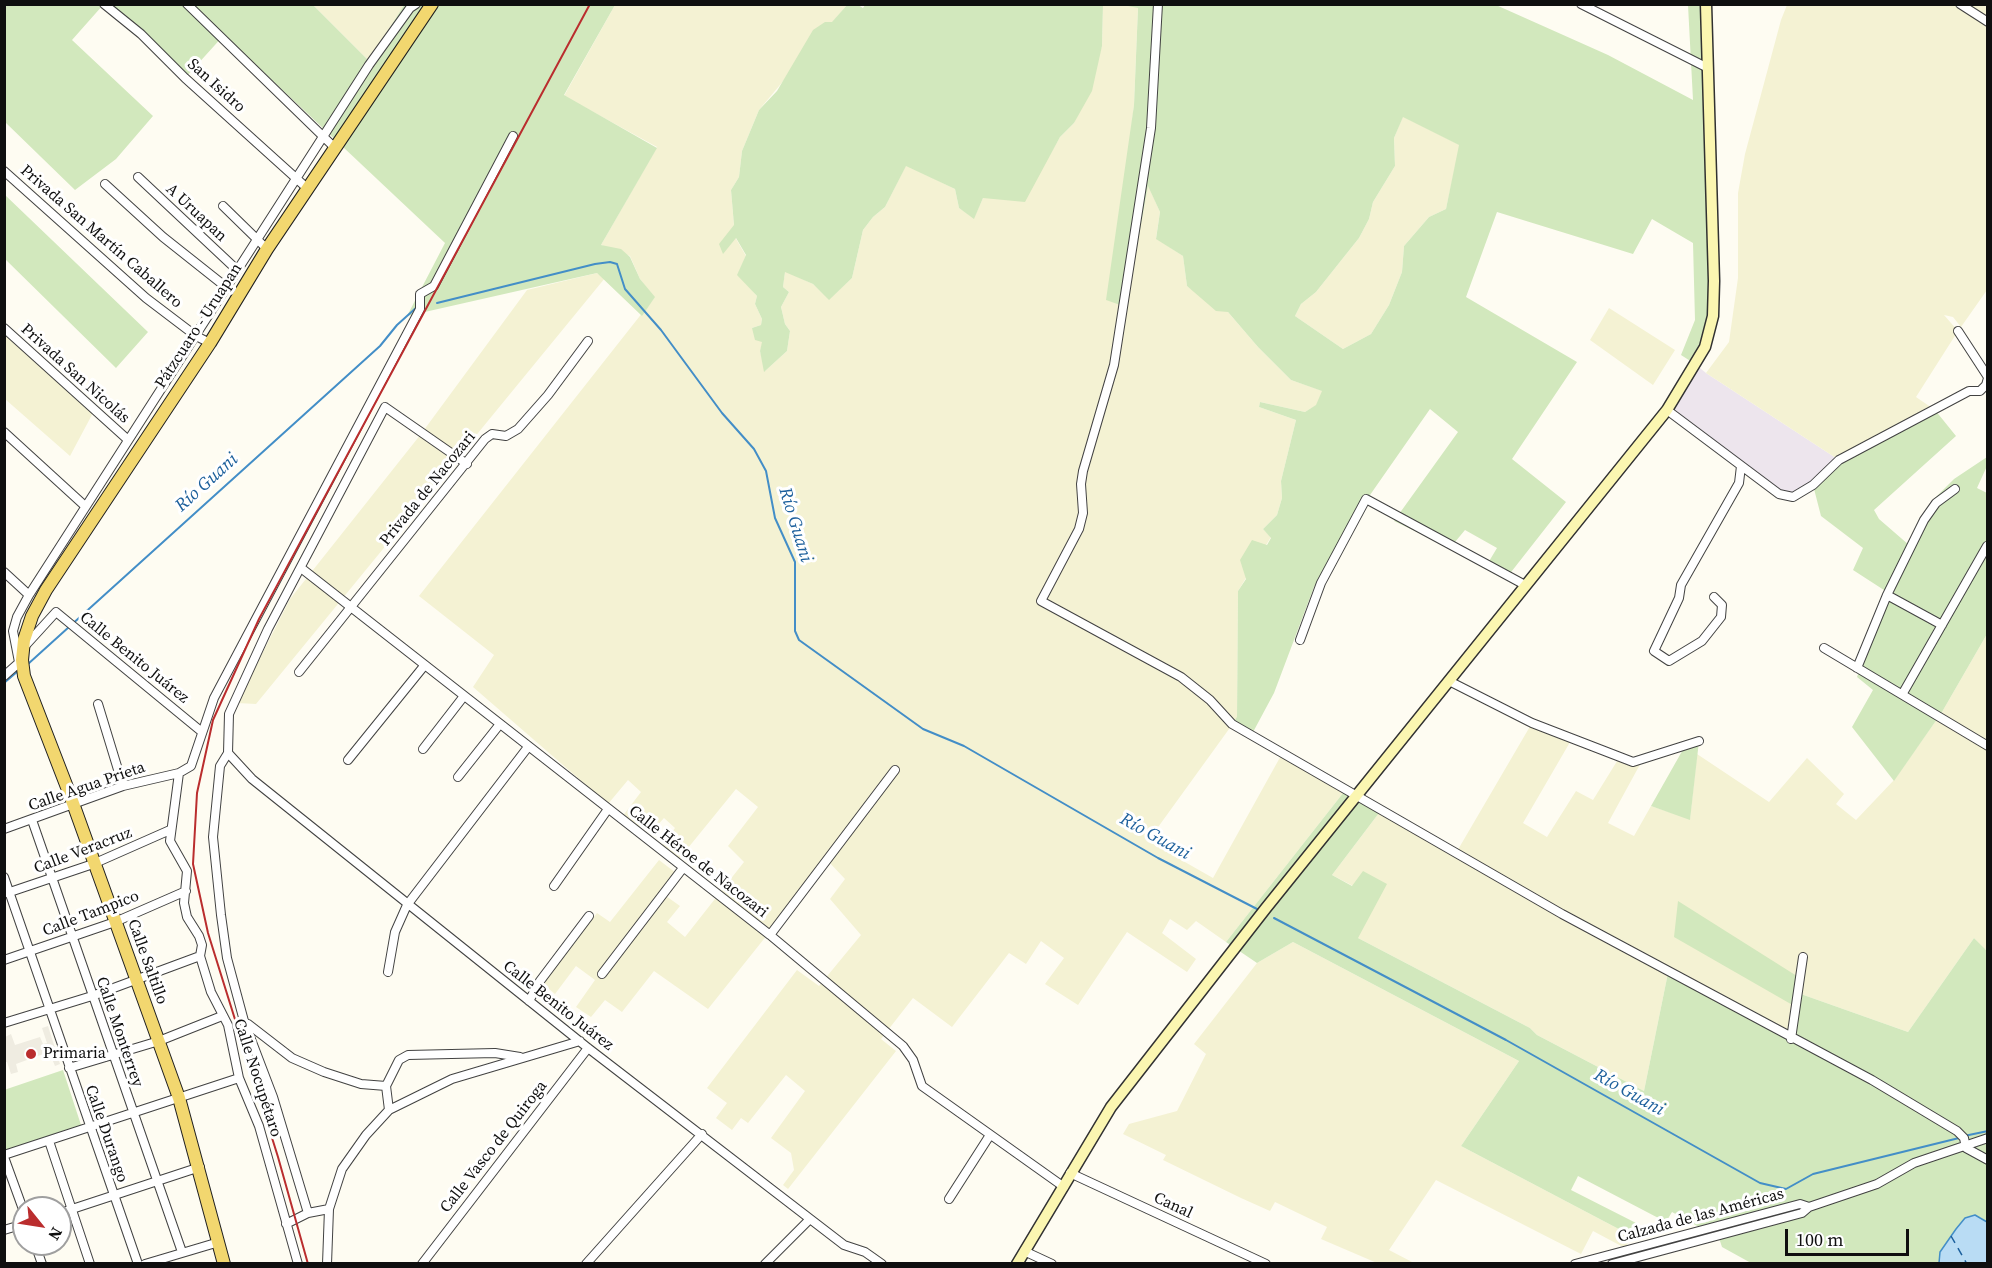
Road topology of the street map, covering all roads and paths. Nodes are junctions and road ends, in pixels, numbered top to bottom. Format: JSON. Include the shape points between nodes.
{"nodes":[{"id":1,"x":104,"y":4,"type":"edge"},
{"id":2,"x":187,"y":4,"type":"edge"},
{"id":3,"x":416,"y":4,"type":"edge"},
{"id":4,"x":432,"y":4,"type":"edge"},
{"id":5,"x":1158,"y":4,"type":"edge"},
{"id":6,"x":1581,"y":4,"type":"edge"},
{"id":7,"x":1706,"y":4,"type":"edge"},
{"id":8,"x":1960,"y":4,"type":"edge"},
{"id":9,"x":1974,"y":8,"type":"edge"},
{"id":10,"x":1988,"y":22,"type":"edge"},
{"id":11,"x":1706,"y":67,"type":"junction"},
{"id":12,"x":324,"y":136,"type":"junction"},
{"id":13,"x":513,"y":136,"type":"dead end"},
{"id":14,"x":335,"y":148,"type":"junction"},
{"id":15,"x":4,"y":171,"type":"edge"},
{"id":16,"x":138,"y":177,"type":"dead end"},
{"id":17,"x":295,"y":178,"type":"junction"},
{"id":18,"x":105,"y":184,"type":"dead end"},
{"id":19,"x":308,"y":189,"type":"junction"},
{"id":20,"x":223,"y":206,"type":"dead end"},
{"id":21,"x":255,"y":238,"type":"junction"},
{"id":22,"x":267,"y":249,"type":"junction"},
{"id":23,"x":236,"y":269,"type":"junction"},
{"id":24,"x":226,"y":287,"type":"junction"},
{"id":25,"x":4,"y":328,"type":"edge"},
{"id":26,"x":1958,"y":332,"type":"dead end"},
{"id":27,"x":196,"y":336,"type":"junction"},
{"id":28,"x":588,"y":341,"type":"dead end"},
{"id":29,"x":210,"y":343,"type":"junction"},
{"id":30,"x":1988,"y":378,"type":"edge"},
{"id":31,"x":1666,"y":410,"type":"junction"},
{"id":32,"x":4,"y":432,"type":"edge"},
{"id":33,"x":127,"y":440,"type":"junction"},
{"id":34,"x":467,"y":464,"type":"junction"},
{"id":35,"x":1742,"y":466,"type":"junction"},
{"id":36,"x":1954,"y":489,"type":"dead end"},
{"id":37,"x":86,"y":506,"type":"junction"},
{"id":38,"x":1987,"y":546,"type":"edge"},
{"id":39,"x":301,"y":568,"type":"junction"},
{"id":40,"x":4,"y":572,"type":"edge"},
{"id":41,"x":1525,"y":585,"type":"junction"},
{"id":42,"x":29,"y":595,"type":"junction"},
{"id":43,"x":1887,"y":595,"type":"junction"},
{"id":44,"x":1714,"y":597,"type":"dead end"},
{"id":45,"x":351,"y":607,"type":"junction"},
{"id":46,"x":1942,"y":625,"type":"junction"},
{"id":47,"x":1300,"y":640,"type":"dead end"},
{"id":48,"x":24,"y":647,"type":"junction"},
{"id":49,"x":1824,"y":648,"type":"dead end"},
{"id":50,"x":22,"y":666,"type":"junction"},
{"id":51,"x":424,"y":666,"type":"junction"},
{"id":52,"x":1857,"y":668,"type":"junction"},
{"id":53,"x":299,"y":672,"type":"dead end"},
{"id":54,"x":4,"y":676,"type":"edge"},
{"id":55,"x":1449,"y":681,"type":"junction"},
{"id":56,"x":1903,"y":693,"type":"junction"},
{"id":57,"x":464,"y":696,"type":"junction"},
{"id":58,"x":98,"y":704,"type":"dead end"},
{"id":59,"x":500,"y":724,"type":"junction"},
{"id":60,"x":202,"y":732,"type":"junction"},
{"id":61,"x":1699,"y":741,"type":"dead end"},
{"id":62,"x":1988,"y":746,"type":"edge"},
{"id":63,"x":528,"y":747,"type":"junction"},
{"id":64,"x":423,"y":749,"type":"dead end"},
{"id":65,"x":228,"y":753,"type":"junction"},
{"id":66,"x":348,"y":760,"type":"dead end"},
{"id":67,"x":895,"y":770,"type":"dead end"},
{"id":68,"x":179,"y":773,"type":"junction"},
{"id":69,"x":458,"y":777,"type":"dead end"},
{"id":70,"x":123,"y":786,"type":"junction"},
{"id":71,"x":1358,"y":795,"type":"junction"},
{"id":72,"x":73,"y":804,"type":"junction"},
{"id":73,"x":608,"y":809,"type":"junction"},
{"id":74,"x":32,"y":820,"type":"junction"},
{"id":75,"x":4,"y":829,"type":"edge"},
{"id":76,"x":170,"y":830,"type":"junction"},
{"id":77,"x":93,"y":864,"type":"junction"},
{"id":78,"x":683,"y":868,"type":"junction"},
{"id":79,"x":4,"y":877,"type":"edge"},
{"id":80,"x":51,"y":880,"type":"junction"},
{"id":81,"x":554,"y":886,"type":"dead end"},
{"id":82,"x":186,"y":891,"type":"junction"},
{"id":83,"x":7,"y":893,"type":"edge"},
{"id":84,"x":407,"y":904,"type":"junction"},
{"id":85,"x":589,"y":916,"type":"dead end"},
{"id":86,"x":115,"y":922,"type":"junction"},
{"id":87,"x":770,"y":935,"type":"junction"},
{"id":88,"x":72,"y":936,"type":"junction"},
{"id":89,"x":30,"y":951,"type":"junction"},
{"id":90,"x":200,"y":956,"type":"junction"},
{"id":91,"x":1803,"y":957,"type":"dead end"},
{"id":92,"x":4,"y":960,"type":"edge"},
{"id":93,"x":388,"y":972,"type":"dead end"},
{"id":94,"x":602,"y":974,"type":"dead end"},
{"id":95,"x":136,"y":980,"type":"junction"},
{"id":96,"x":92,"y":996,"type":"junction"},
{"id":97,"x":529,"y":1001,"type":"junction"},
{"id":98,"x":51,"y":1009,"type":"junction"},
{"id":99,"x":4,"y":1011,"type":"edge"},
{"id":100,"x":222,"y":1016,"type":"junction"},
{"id":101,"x":244,"y":1021,"type":"junction"},
{"id":102,"x":6,"y":1022,"type":"edge"},
{"id":103,"x":1791,"y":1039,"type":"junction"},
{"id":104,"x":159,"y":1041,"type":"junction"},
{"id":105,"x":580,"y":1041,"type":"junction"},
{"id":106,"x":588,"y":1048,"type":"junction"},
{"id":107,"x":111,"y":1054,"type":"junction"},
{"id":108,"x":523,"y":1057,"type":"junction"},
{"id":109,"x":69,"y":1068,"type":"junction"},
{"id":110,"x":239,"y":1078,"type":"junction"},
{"id":111,"x":386,"y":1086,"type":"junction"},
{"id":112,"x":179,"y":1098,"type":"junction"},
{"id":113,"x":389,"y":1110,"type":"junction"},
{"id":114,"x":132,"y":1112,"type":"junction"},
{"id":115,"x":90,"y":1127,"type":"junction"},
{"id":116,"x":702,"y":1134,"type":"junction"},
{"id":117,"x":990,"y":1135,"type":"junction"},
{"id":118,"x":1988,"y":1138,"type":"edge"},
{"id":119,"x":1965,"y":1140,"type":"junction"},
{"id":120,"x":49,"y":1141,"type":"junction"},
{"id":121,"x":4,"y":1156,"type":"edge"},
{"id":122,"x":1988,"y":1160,"type":"edge"},
{"id":123,"x":200,"y":1167,"type":"junction"},
{"id":124,"x":1070,"y":1173,"type":"junction"},
{"id":125,"x":158,"y":1181,"type":"junction"},
{"id":126,"x":1064,"y":1187,"type":"junction"},
{"id":127,"x":18,"y":1196,"type":"edge"},
{"id":128,"x":67,"y":1196,"type":"edge"},
{"id":129,"x":113,"y":1197,"type":"junction"},
{"id":130,"x":949,"y":1198,"type":"dead end"},
{"id":131,"x":1809,"y":1207,"type":"junction"},
{"id":132,"x":329,"y":1209,"type":"junction"},
{"id":133,"x":72,"y":1210,"type":"joint"},
{"id":134,"x":308,"y":1213,"type":"junction"},
{"id":135,"x":810,"y":1219,"type":"junction"},
{"id":136,"x":286,"y":1224,"type":"junction"},
{"id":137,"x":1662,"y":1241,"type":"junction"},
{"id":138,"x":219,"y":1242,"type":"junction"},
{"id":139,"x":1024,"y":1251,"type":"junction"},
{"id":140,"x":1664,"y":1251,"type":"junction"},
{"id":141,"x":182,"y":1252,"type":"junction"},
{"id":142,"x":90,"y":1263,"type":"edge"},
{"id":143,"x":138,"y":1263,"type":"edge"},
{"id":144,"x":145,"y":1263,"type":"edge"},
{"id":145,"x":224,"y":1263,"type":"edge"},
{"id":146,"x":298,"y":1263,"type":"edge"},
{"id":147,"x":327,"y":1263,"type":"edge"},
{"id":148,"x":422,"y":1263,"type":"edge"},
{"id":149,"x":586,"y":1263,"type":"edge"},
{"id":150,"x":765,"y":1263,"type":"edge"},
{"id":151,"x":882,"y":1263,"type":"edge"},
{"id":152,"x":1017,"y":1263,"type":"edge"},
{"id":153,"x":1052,"y":1263,"type":"edge"},
{"id":154,"x":1266,"y":1263,"type":"edge"},
{"id":155,"x":1575,"y":1263,"type":"edge"},
{"id":156,"x":1612,"y":1263,"type":"edge"}],
"edges":[{"from":1,"to":17,"type":"street","name":"San Isidro"},
{"from":2,"to":12,"type":"street"},
{"from":3,"to":12,"type":"street","via":[[387,38]]},
{"from":4,"to":14,"type":"main road","name":"Pátzcuaro - Uruapan"},
{"from":5,"to":71,"type":"street","via":[[1151,128],[1114,365],[1083,471],[1079,529],[1041,601],[1181,677],[1232,724]]},
{"from":6,"to":11,"type":"street"},
{"from":7,"to":11,"type":"main road"},
{"from":8,"to":9,"type":"street"},
{"from":9,"to":10,"type":"street"},
{"from":11,"to":31,"type":"main road","via":[[1713,183],[1713,316],[1705,347]]},
{"from":12,"to":14,"type":"street"},
{"from":12,"to":17,"type":"street"},
{"from":13,"to":60,"type":"street","via":[[434,286],[422,292],[420,309],[214,698]]},
{"from":14,"to":19,"type":"main road","name":"Pátzcuaro - Uruapan"},
{"from":15,"to":27,"type":"street","name":"Privada San Martín Caballero","via":[[84,245]]},
{"from":16,"to":23,"type":"street","name":"A Uruapan"},
{"from":17,"to":19,"type":"street","name":"San Isidro"},
{"from":17,"to":21,"type":"street"},
{"from":18,"to":24,"type":"street"},
{"from":19,"to":22,"type":"main road","name":"Pátzcuaro - Uruapan"},
{"from":20,"to":21,"type":"street"},
{"from":21,"to":22,"type":"street"},
{"from":21,"to":23,"type":"street"},
{"from":22,"to":29,"type":"main road","name":"Pátzcuaro - Uruapan"},
{"from":23,"to":24,"type":"street"},
{"from":24,"to":27,"type":"street"},
{"from":25,"to":33,"type":"street","name":"Privada San Nicolás"},
{"from":26,"to":30,"type":"street"},
{"from":27,"to":29,"type":"street","name":"Privada San Martín Caballero"},
{"from":27,"to":33,"type":"street"},
{"from":28,"to":34,"type":"street","name":"Privada de Nacozari","via":[[518,429],[506,436],[492,434]]},
{"from":29,"to":48,"type":"main road","name":"Pátzcuaro - Uruapan","via":[[46,590],[32,616]]},
{"from":30,"to":35,"type":"street","via":[[1980,391],[1969,391],[1839,460],[1813,485],[1793,496],[1779,494]]},
{"from":31,"to":35,"type":"street"},
{"from":31,"to":41,"type":"main road"},
{"from":32,"to":37,"type":"street"},
{"from":33,"to":37,"type":"street"},
{"from":34,"to":39,"type":"street","via":[[385,407]]},
{"from":34,"to":45,"type":"street","name":"Privada de Nacozari"},
{"from":35,"to":44,"type":"street","via":[[1739,483],[1682,585],[1654,651],[1669,661],[1702,641],[1721,617],[1722,605]]},
{"from":36,"to":43,"type":"street","via":[[1924,520]]},
{"from":37,"to":42,"type":"street"},
{"from":38,"to":46,"type":"street"},
{"from":39,"to":45,"type":"street","name":"Calle Héroe de Nacozari"},
{"from":39,"to":65,"type":"street","via":[[234,698],[229,714]]},
{"from":40,"to":42,"type":"street"},
{"from":41,"to":47,"type":"street","via":[[1366,499],[1321,583]]},
{"from":41,"to":55,"type":"main road"},
{"from":42,"to":50,"type":"street","via":[[13,631]]},
{"from":43,"to":46,"type":"street"},
{"from":43,"to":52,"type":"street"},
{"from":45,"to":51,"type":"street","name":"Calle Héroe de Nacozari"},
{"from":45,"to":53,"type":"street","name":"Privada de Nacozari"},
{"from":46,"to":56,"type":"street"},
{"from":48,"to":50,"type":"main road","name":"Pátzcuaro - Uruapan"},
{"from":48,"to":60,"type":"street","name":"Calle Benito Juárez","via":[[56,612]]},
{"from":49,"to":52,"type":"street"},
{"from":50,"to":54,"type":"street"},
{"from":50,"to":72,"type":"main road","name":"Calle Saltillo"},
{"from":51,"to":57,"type":"street","name":"Calle Héroe de Nacozari"},
{"from":51,"to":66,"type":"street"},
{"from":52,"to":56,"type":"street"},
{"from":55,"to":61,"type":"street","via":[[1532,723],[1632,762]]},
{"from":55,"to":71,"type":"main road"},
{"from":56,"to":62,"type":"street"},
{"from":57,"to":59,"type":"street","name":"Calle Héroe de Nacozari"},
{"from":57,"to":64,"type":"street"},
{"from":58,"to":70,"type":"street"},
{"from":59,"to":63,"type":"street","name":"Calle Héroe de Nacozari"},
{"from":59,"to":69,"type":"street"},
{"from":60,"to":68,"type":"street","via":[[191,766]]},
{"from":63,"to":73,"type":"street","name":"Calle Héroe de Nacozari"},
{"from":63,"to":84,"type":"street"},
{"from":65,"to":84,"type":"street","name":"Calle Benito Juárez","via":[[252,780]]},
{"from":65,"to":101,"type":"street","via":[[220,766],[215,803],[214,873],[227,958]]},
{"from":67,"to":87,"type":"street"},
{"from":68,"to":70,"type":"street","name":"Calle Agua Prieta"},
{"from":68,"to":76,"type":"street","name":"Calle Nocupétaro"},
{"from":70,"to":72,"type":"street","name":"Calle Agua Prieta"},
{"from":71,"to":103,"type":"street","via":[[1562,914]]},
{"from":71,"to":124,"type":"main road","via":[[1111,1107]]},
{"from":72,"to":74,"type":"street","name":"Calle Agua Prieta"},
{"from":72,"to":77,"type":"main road","name":"Calle Saltillo"},
{"from":73,"to":78,"type":"street","name":"Calle Héroe de Nacozari"},
{"from":73,"to":81,"type":"street"},
{"from":74,"to":75,"type":"street","name":"Calle Agua Prieta"},
{"from":74,"to":80,"type":"street","name":"Calle Monterrey"},
{"from":76,"to":77,"type":"street","name":"Calle Veracruz"},
{"from":76,"to":82,"type":"street","name":"Calle Nocupétaro","via":[[174,852],[187,872]]},
{"from":77,"to":80,"type":"street","name":"Calle Veracruz"},
{"from":77,"to":86,"type":"main road","name":"Calle Saltillo"},
{"from":78,"to":87,"type":"street","name":"Calle Héroe de Nacozari"},
{"from":78,"to":94,"type":"street"},
{"from":79,"to":83,"type":"street","name":"Calle Durango"},
{"from":80,"to":83,"type":"street","name":"Calle Veracruz"},
{"from":80,"to":88,"type":"street","name":"Calle Monterrey"},
{"from":82,"to":86,"type":"street","name":"Calle Tampico"},
{"from":82,"to":90,"type":"street","name":"Calle Nocupétaro","via":[[187,917],[202,945]]},
{"from":83,"to":89,"type":"street","name":"Calle Durango"},
{"from":84,"to":93,"type":"street","via":[[395,932]]},
{"from":84,"to":97,"type":"street","name":"Calle Benito Juárez"},
{"from":85,"to":97,"type":"street"},
{"from":86,"to":88,"type":"street","name":"Calle Tampico"},
{"from":86,"to":95,"type":"main road","name":"Calle Saltillo"},
{"from":87,"to":117,"type":"street","name":"Calle Héroe de Nacozari","via":[[903,1046],[913,1060],[922,1086]]},
{"from":88,"to":89,"type":"street","name":"Calle Tampico"},
{"from":88,"to":96,"type":"street","name":"Calle Monterrey"},
{"from":89,"to":92,"type":"street","name":"Calle Tampico"},
{"from":89,"to":98,"type":"street","name":"Calle Durango"},
{"from":90,"to":95,"type":"street"},
{"from":90,"to":100,"type":"street","name":"Calle Nocupétaro"},
{"from":91,"to":103,"type":"street"},
{"from":95,"to":96,"type":"street"},
{"from":95,"to":104,"type":"main road","name":"Calle Saltillo"},
{"from":96,"to":98,"type":"street"},
{"from":96,"to":107,"type":"street","name":"Calle Monterrey"},
{"from":97,"to":105,"type":"street","name":"Calle Benito Juárez"},
{"from":98,"to":102,"type":"street"},
{"from":98,"to":109,"type":"street","name":"Calle Durango"},
{"from":99,"to":102,"type":"street"},
{"from":100,"to":104,"type":"street"},
{"from":100,"to":110,"type":"street","name":"Calle Nocupétaro","via":[[232,1039]]},
{"from":101,"to":111,"type":"street","via":[[292,1058],[361,1084]]},
{"from":101,"to":134,"type":"street","via":[[273,1097]]},
{"from":103,"to":119,"type":"street","via":[[1872,1080],[1957,1131]]},
{"from":104,"to":107,"type":"street"},
{"from":104,"to":112,"type":"main road","name":"Calle Saltillo"},
{"from":105,"to":106,"type":"street","name":"Calle Benito Juárez"},
{"from":105,"to":108,"type":"street"},
{"from":106,"to":116,"type":"street","name":"Calle Benito Juárez"},
{"from":106,"to":148,"type":"street","name":"Calle Vasco de Quiroga"},
{"from":107,"to":109,"type":"street"},
{"from":107,"to":114,"type":"street","name":"Calle Monterrey"},
{"from":108,"to":111,"type":"street","via":[[495,1053],[408,1055],[399,1060]]},
{"from":108,"to":113,"type":"street","via":[[444,1083]]},
{"from":109,"to":115,"type":"street","name":"Calle Durango"},
{"from":110,"to":112,"type":"street"},
{"from":110,"to":136,"type":"street","name":"Calle Nocupétaro","via":[[260,1126]]},
{"from":111,"to":113,"type":"street"},
{"from":112,"to":114,"type":"street"},
{"from":112,"to":123,"type":"main road","name":"Calle Saltillo"},
{"from":113,"to":132,"type":"street","via":[[342,1169]]},
{"from":114,"to":115,"type":"street"},
{"from":114,"to":125,"type":"street","name":"Calle Monterrey"},
{"from":115,"to":120,"type":"street"},
{"from":115,"to":129,"type":"street","name":"Calle Durango"},
{"from":116,"to":135,"type":"street","name":"Calle Benito Juárez"},
{"from":116,"to":149,"type":"street"},
{"from":117,"to":126,"type":"street","name":"Calle Héroe de Nacozari"},
{"from":117,"to":130,"type":"street"},
{"from":118,"to":119,"type":"street"},
{"from":119,"to":122,"type":"street","via":[[1966,1148]]},
{"from":119,"to":131,"type":"street","via":[[1876,1184]]},
{"from":120,"to":121,"type":"street"},
{"from":120,"to":128,"type":"street"},
{"from":121,"to":127,"type":"street"},
{"from":123,"to":125,"type":"street"},
{"from":123,"to":138,"type":"main road","name":"Calle Saltillo"},
{"from":124,"to":126,"type":"main road"},
{"from":124,"to":154,"type":"street","name":"Canal"},
{"from":125,"to":129,"type":"street"},
{"from":125,"to":141,"type":"street","name":"Calle Monterrey"},
{"from":126,"to":139,"type":"main road"},
{"from":129,"to":133,"type":"street"},
{"from":129,"to":143,"type":"street","name":"Calle Durango"},
{"from":131,"to":137,"type":"street","name":"Calzada de las Américas","via":[[1800,1204]]},
{"from":131,"to":140,"type":"street","name":"Calzada de las Américas","via":[[1802,1214]]},
{"from":132,"to":134,"type":"street"},
{"from":132,"to":147,"type":"street"},
{"from":133,"to":142,"type":"street"},
{"from":134,"to":136,"type":"street"},
{"from":135,"to":150,"type":"street"},
{"from":135,"to":151,"type":"street","name":"Calle Benito Juárez","via":[[844,1245]]},
{"from":136,"to":146,"type":"street","name":"Calle Nocupétaro"},
{"from":137,"to":140,"type":"street"},
{"from":137,"to":155,"type":"street","name":"Calzada de las Américas"},
{"from":138,"to":141,"type":"street"},
{"from":138,"to":145,"type":"main road","name":"Calle Saltillo"},
{"from":139,"to":152,"type":"main road"},
{"from":139,"to":153,"type":"street"},
{"from":140,"to":156,"type":"street","name":"Calzada de las Américas"},
{"from":141,"to":144,"type":"street"}]}
